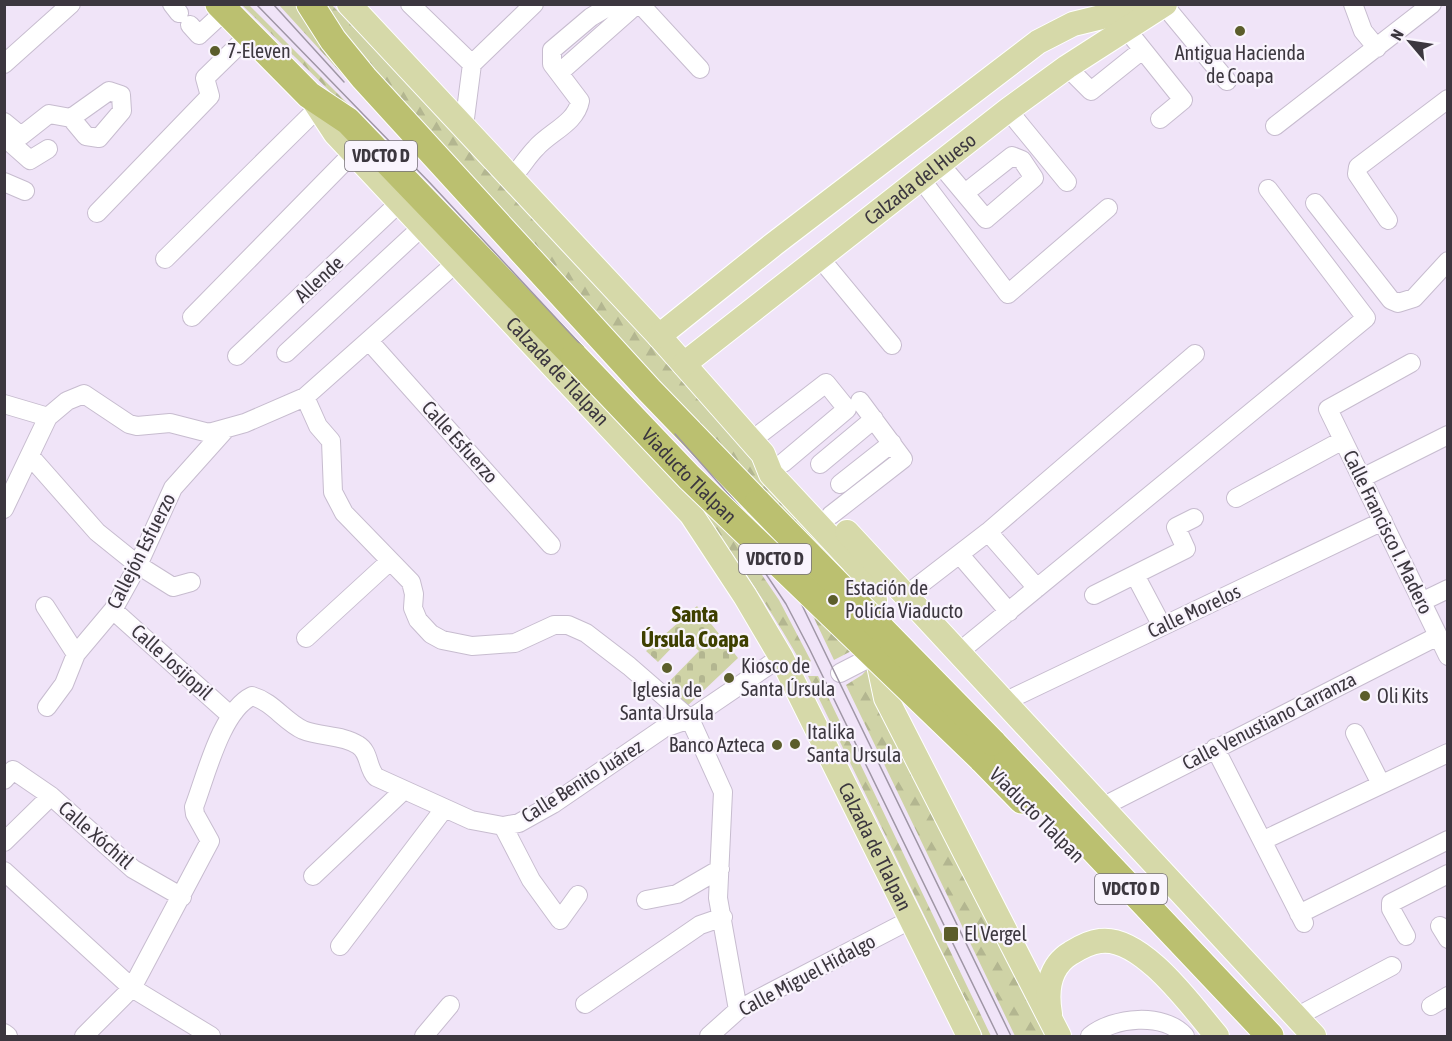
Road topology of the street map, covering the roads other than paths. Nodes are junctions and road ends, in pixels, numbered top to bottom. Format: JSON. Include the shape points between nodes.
{"nodes":[{"id":1,"x":71,"y":4,"type":"edge"},
{"id":2,"x":310,"y":4,"type":"edge"},
{"id":3,"x":349,"y":4,"type":"edge"},
{"id":4,"x":410,"y":4,"type":"edge"},
{"id":5,"x":613,"y":4,"type":"edge"},
{"id":6,"x":639,"y":4,"type":"edge"},
{"id":7,"x":1130,"y":4,"type":"edge"},
{"id":8,"x":1353,"y":4,"type":"edge"},
{"id":9,"x":1432,"y":4,"type":"edge"},
{"id":10,"x":528,"y":5,"type":"edge"},
{"id":11,"x":1164,"y":5,"type":"edge"},
{"id":12,"x":222,"y":8,"type":"edge"},
{"id":13,"x":180,"y":14,"type":"edge"},
{"id":14,"x":1127,"y":30,"type":"junction"},
{"id":15,"x":249,"y":35,"type":"junction"},
{"id":16,"x":1377,"y":48,"type":"junction"},
{"id":17,"x":1141,"y":51,"type":"junction"},
{"id":18,"x":4,"y":64,"type":"edge"},
{"id":19,"x":472,"y":64,"type":"junction"},
{"id":20,"x":1077,"y":66,"type":"junction"},
{"id":21,"x":699,"y":69,"type":"dead end"},
{"id":22,"x":559,"y":73,"type":"junction"},
{"id":23,"x":1227,"y":81,"type":"dead end"},
{"id":24,"x":1448,"y":99,"type":"edge"},
{"id":25,"x":314,"y":101,"type":"junction"},
{"id":26,"x":1008,"y":110,"type":"junction"},
{"id":27,"x":71,"y":118,"type":"dead end"},
{"id":28,"x":1160,"y":119,"type":"dead end"},
{"id":29,"x":4,"y":122,"type":"edge"},
{"id":30,"x":464,"y":126,"type":"junction"},
{"id":31,"x":1275,"y":126,"type":"dead end"},
{"id":32,"x":4,"y":136,"type":"edge"},
{"id":33,"x":48,"y":149,"type":"dead end"},
{"id":34,"x":354,"y":152,"type":"junction"},
{"id":35,"x":940,"y":164,"type":"junction"},
{"id":36,"x":512,"y":177,"type":"junction"},
{"id":37,"x":921,"y":179,"type":"junction"},
{"id":38,"x":857,"y":180,"type":"junction"},
{"id":39,"x":4,"y":182,"type":"edge"},
{"id":40,"x":1067,"y":182,"type":"dead end"},
{"id":41,"x":1268,"y":189,"type":"dead end"},
{"id":42,"x":25,"y":191,"type":"dead end"},
{"id":43,"x":965,"y":193,"type":"dead end"},
{"id":44,"x":400,"y":202,"type":"junction"},
{"id":45,"x":1315,"y":203,"type":"dead end"},
{"id":46,"x":1108,"y":208,"type":"dead end"},
{"id":47,"x":881,"y":211,"type":"junction"},
{"id":48,"x":97,"y":213,"type":"dead end"},
{"id":49,"x":1388,"y":220,"type":"dead end"},
{"id":50,"x":423,"y":226,"type":"junction"},
{"id":51,"x":774,"y":244,"type":"junction"},
{"id":52,"x":820,"y":258,"type":"junction"},
{"id":53,"x":165,"y":259,"type":"dead end"},
{"id":54,"x":1448,"y":261,"type":"edge"},
{"id":55,"x":457,"y":262,"type":"junction"},
{"id":56,"x":800,"y":274,"type":"junction"},
{"id":57,"x":192,"y":316,"type":"dead end"},
{"id":58,"x":659,"y":336,"type":"junction"},
{"id":59,"x":369,"y":342,"type":"junction"},
{"id":60,"x":892,"y":345,"type":"dead end"},
{"id":61,"x":286,"y":354,"type":"dead end"},
{"id":62,"x":1195,"y":354,"type":"dead end"},
{"id":63,"x":237,"y":356,"type":"dead end"},
{"id":64,"x":1411,"y":363,"type":"dead end"},
{"id":65,"x":684,"y":364,"type":"junction"},
{"id":66,"x":305,"y":397,"type":"junction"},
{"id":67,"x":860,"y":400,"type":"dead end"},
{"id":68,"x":4,"y":404,"type":"edge"},
{"id":69,"x":48,"y":417,"type":"junction"},
{"id":70,"x":874,"y":419,"type":"junction"},
{"id":71,"x":224,"y":431,"type":"junction"},
{"id":72,"x":1448,"y":435,"type":"edge"},
{"id":73,"x":1343,"y":440,"type":"junction"},
{"id":74,"x":892,"y":443,"type":"junction"},
{"id":75,"x":766,"y":452,"type":"junction"},
{"id":76,"x":30,"y":456,"type":"junction"},
{"id":77,"x":820,"y":464,"type":"dead end"},
{"id":78,"x":1362,"y":478,"type":"junction"},
{"id":79,"x":840,"y":484,"type":"dead end"},
{"id":80,"x":1236,"y":498,"type":"dead end"},
{"id":81,"x":4,"y":508,"type":"edge"},
{"id":82,"x":831,"y":515,"type":"junction"},
{"id":83,"x":1194,"y":518,"type":"dead end"},
{"id":84,"x":1383,"y":521,"type":"junction"},
{"id":85,"x":988,"y":532,"type":"junction"},
{"id":86,"x":551,"y":544,"type":"dead end"},
{"id":87,"x":957,"y":558,"type":"junction"},
{"id":88,"x":390,"y":561,"type":"junction"},
{"id":89,"x":138,"y":565,"type":"junction"},
{"id":90,"x":1135,"y":575,"type":"junction"},
{"id":91,"x":190,"y":582,"type":"dead end"},
{"id":92,"x":1037,"y":588,"type":"junction"},
{"id":93,"x":1448,"y":588,"type":"edge"},
{"id":94,"x":1094,"y":595,"type":"dead end"},
{"id":95,"x":910,"y":600,"type":"junction"},
{"id":96,"x":1421,"y":602,"type":"junction"},
{"id":97,"x":45,"y":606,"type":"dead end"},
{"id":98,"x":113,"y":610,"type":"junction"},
{"id":99,"x":1009,"y":612,"type":"junction"},
{"id":100,"x":1162,"y":626,"type":"junction"},
{"id":101,"x":1438,"y":636,"type":"junction"},
{"id":102,"x":306,"y":638,"type":"dead end"},
{"id":103,"x":959,"y":652,"type":"junction"},
{"id":104,"x":76,"y":654,"type":"junction"},
{"id":105,"x":877,"y":654,"type":"junction"},
{"id":106,"x":1448,"y":656,"type":"edge"},
{"id":107,"x":781,"y":657,"type":"junction"},
{"id":108,"x":840,"y":673,"type":"dead end"},
{"id":109,"x":1006,"y":701,"type":"junction"},
{"id":110,"x":47,"y":706,"type":"dead end"},
{"id":111,"x":230,"y":715,"type":"junction"},
{"id":112,"x":690,"y":719,"type":"junction"},
{"id":113,"x":1355,"y":733,"type":"dead end"},
{"id":114,"x":1215,"y":748,"type":"junction"},
{"id":115,"x":986,"y":750,"type":"junction"},
{"id":116,"x":1448,"y":753,"type":"edge"},
{"id":117,"x":9,"y":775,"type":"edge"},
{"id":118,"x":1381,"y":784,"type":"junction"},
{"id":119,"x":404,"y":790,"type":"junction"},
{"id":120,"x":51,"y":796,"type":"junction"},
{"id":121,"x":1101,"y":808,"type":"junction"},
{"id":122,"x":444,"y":809,"type":"junction"},
{"id":123,"x":503,"y":826,"type":"junction"},
{"id":124,"x":1263,"y":840,"type":"junction"},
{"id":125,"x":1448,"y":840,"type":"edge"},
{"id":126,"x":4,"y":842,"type":"edge"},
{"id":127,"x":720,"y":869,"type":"junction"},
{"id":128,"x":4,"y":871,"type":"edge"},
{"id":129,"x":1448,"y":874,"type":"edge"},
{"id":130,"x":314,"y":876,"type":"dead end"},
{"id":131,"x":578,"y":895,"type":"dead end"},
{"id":132,"x":182,"y":897,"type":"junction"},
{"id":133,"x":646,"y":900,"type":"dead end"},
{"id":134,"x":723,"y":917,"type":"junction"},
{"id":135,"x":910,"y":920,"type":"junction"},
{"id":136,"x":1406,"y":936,"type":"dead end"},
{"id":137,"x":340,"y":946,"type":"dead end"},
{"id":138,"x":1392,"y":966,"type":"dead end"},
{"id":139,"x":132,"y":988,"type":"junction"},
{"id":140,"x":1448,"y":996,"type":"edge"},
{"id":141,"x":585,"y":1004,"type":"dead end"},
{"id":142,"x":450,"y":1005,"type":"dead end"},
{"id":143,"x":1431,"y":1006,"type":"dead end"},
{"id":144,"x":738,"y":1010,"type":"junction"},
{"id":145,"x":1296,"y":1017,"type":"junction"},
{"id":146,"x":1055,"y":1029,"type":"edge"},
{"id":147,"x":4,"y":1033,"type":"edge"},
{"id":148,"x":8,"y":1036,"type":"edge"},
{"id":149,"x":84,"y":1036,"type":"edge"},
{"id":150,"x":211,"y":1036,"type":"edge"},
{"id":151,"x":424,"y":1036,"type":"edge"},
{"id":152,"x":709,"y":1036,"type":"edge"},
{"id":153,"x":969,"y":1036,"type":"edge"},
{"id":154,"x":1090,"y":1036,"type":"edge"},
{"id":155,"x":1185,"y":1036,"type":"edge"},
{"id":156,"x":1217,"y":1036,"type":"edge"},
{"id":157,"x":1246,"y":1036,"type":"edge"},
{"id":158,"x":1269,"y":1036,"type":"edge"},
{"id":159,"x":1314,"y":1036,"type":"edge"}],
"edges":[{"from":1,"to":18,"type":"street"},
{"from":2,"to":115,"type":"highway","name":"Viaducto Tlalpan","number":"VDCTO D","bridge":true,"via":[[364,78]]},
{"from":3,"to":30,"type":"main road"},
{"from":4,"to":19,"type":"street"},
{"from":5,"to":22,"type":"street","via":[[552,50],[552,64]]},
{"from":6,"to":21,"type":"street"},
{"from":6,"to":22,"type":"street"},
{"from":7,"to":38,"type":"main road","name":"Calzada del Hueso","via":[[1118,13],[1073,24],[1038,42]]},
{"from":8,"to":16,"type":"street","via":[[1364,31]]},
{"from":9,"to":16,"type":"street"},
{"from":10,"to":19,"type":"street"},
{"from":11,"to":14,"type":"main road","name":"Calzada del Hueso"},
{"from":11,"to":23,"type":"street"},
{"from":12,"to":13,"type":"street","via":[[199,35]]},
{"from":12,"to":15,"type":"highway","name":"Calzada de Tlalpan"},
{"from":14,"to":17,"type":"street"},
{"from":14,"to":20,"type":"main road","name":"Calzada del Hueso"},
{"from":15,"to":25,"type":"highway","name":"Calzada de Tlalpan"},
{"from":15,"to":48,"type":"street","via":[[206,78],[210,96]]},
{"from":16,"to":31,"type":"street"},
{"from":17,"to":20,"type":"street","via":[[1091,91]]},
{"from":17,"to":28,"type":"street","via":[[1184,100]]},
{"from":19,"to":30,"type":"street"},
{"from":20,"to":26,"type":"main road","name":"Calzada del Hueso"},
{"from":22,"to":36,"type":"street","via":[[580,101],[579,107]]},
{"from":24,"to":49,"type":"street","via":[[1358,167],[1358,174]]},
{"from":25,"to":34,"type":"main road","name":"Calzada de Tlalpan"},
{"from":25,"to":53,"type":"street"},
{"from":25,"to":115,"type":"highway","name":"Viaducto Tlalpan","number":"VDCTO D","bridge":true,"via":[[348,121],[689,477]]},
{"from":26,"to":35,"type":"main road","name":"Calzada del Hueso"},
{"from":26,"to":40,"type":"street"},
{"from":27,"to":29,"type":"street","via":[[49,114],[21,136]]},
{"from":30,"to":36,"type":"main road"},
{"from":32,"to":33,"type":"street","via":[[30,160]]},
{"from":34,"to":44,"type":"main road","name":"Calzada de Tlalpan"},
{"from":34,"to":57,"type":"street"},
{"from":35,"to":37,"type":"main road","name":"Calzada del Hueso"},
{"from":35,"to":43,"type":"street"},
{"from":36,"to":58,"type":"main road"},
{"from":37,"to":46,"type":"street","via":[[1008,294]]},
{"from":37,"to":47,"type":"main road","name":"Calzada del Hueso"},
{"from":38,"to":47,"type":"main road"},
{"from":38,"to":51,"type":"main road","name":"Calzada del Hueso"},
{"from":39,"to":42,"type":"street"},
{"from":41,"to":92,"type":"street","via":[[1366,318]]},
{"from":44,"to":50,"type":"main road","name":"Calzada de Tlalpan"},
{"from":44,"to":63,"type":"street","name":"Allende"},
{"from":45,"to":54,"type":"street","via":[[1391,300],[1398,303],[1414,298]]},
{"from":47,"to":52,"type":"main road","name":"Calzada del Hueso"},
{"from":50,"to":55,"type":"main road","name":"Calzada de Tlalpan"},
{"from":50,"to":61,"type":"street"},
{"from":51,"to":56,"type":"main road"},
{"from":51,"to":58,"type":"main road","name":"Calzada del Hueso"},
{"from":52,"to":56,"type":"main road","name":"Calzada del Hueso"},
{"from":52,"to":60,"type":"street"},
{"from":55,"to":59,"type":"street"},
{"from":55,"to":107,"type":"main road","name":"Calzada de Tlalpan","via":[[691,514]]},
{"from":56,"to":65,"type":"main road","name":"Calzada del Hueso"},
{"from":58,"to":65,"type":"main road"},
{"from":59,"to":66,"type":"street"},
{"from":59,"to":86,"type":"street","name":"Calle Esfuerzo"},
{"from":62,"to":85,"type":"street"},
{"from":64,"to":73,"type":"street","name":"Calle Francisco I. Madero","via":[[1328,409]]},
{"from":65,"to":75,"type":"main road"},
{"from":66,"to":71,"type":"street"},
{"from":66,"to":88,"type":"street","via":[[318,426],[331,441],[333,492],[344,513]]},
{"from":67,"to":70,"type":"street"},
{"from":68,"to":69,"type":"street"},
{"from":69,"to":71,"type":"street","via":[[67,401],[84,394],[129,424],[170,423],[200,433]]},
{"from":69,"to":76,"type":"street"},
{"from":70,"to":74,"type":"street"},
{"from":70,"to":77,"type":"street"},
{"from":71,"to":89,"type":"street","name":"Callejón Esfuerzo","via":[[173,488]]},
{"from":72,"to":78,"type":"street"},
{"from":73,"to":78,"type":"street","name":"Calle Francisco I. Madero"},
{"from":73,"to":80,"type":"street"},
{"from":74,"to":79,"type":"street"},
{"from":74,"to":82,"type":"street","via":[[903,459]]},
{"from":75,"to":82,"type":"main road"},
{"from":75,"to":105,"type":"main road","via":[[771,474],[853,562],[875,600]]},
{"from":76,"to":81,"type":"street"},
{"from":76,"to":89,"type":"street","via":[[97,532]]},
{"from":78,"to":84,"type":"street","name":"Calle Francisco I. Madero"},
{"from":82,"to":95,"type":"main road"},
{"from":83,"to":90,"type":"street","via":[[1176,527],[1186,549]]},
{"from":84,"to":96,"type":"street","name":"Calle Francisco I. Madero"},
{"from":84,"to":100,"type":"street","name":"Calle Morelos"},
{"from":85,"to":87,"type":"street"},
{"from":85,"to":92,"type":"street"},
{"from":87,"to":95,"type":"street"},
{"from":87,"to":99,"type":"street"},
{"from":88,"to":102,"type":"street"},
{"from":88,"to":112,"type":"street","via":[[411,582],[416,614],[431,634],[442,640],[472,646],[515,643],[554,625],[568,625],[586,633],[629,666]]},
{"from":89,"to":91,"type":"street","via":[[172,587]]},
{"from":89,"to":98,"type":"street","name":"Callejón Esfuerzo"},
{"from":90,"to":94,"type":"street"},
{"from":90,"to":100,"type":"street"},
{"from":92,"to":99,"type":"street"},
{"from":93,"to":96,"type":"street"},
{"from":95,"to":103,"type":"main road"},
{"from":96,"to":101,"type":"street","name":"Calle Francisco I. Madero"},
{"from":97,"to":104,"type":"street"},
{"from":98,"to":104,"type":"street","name":"Callejón Esfuerzo"},
{"from":98,"to":111,"type":"street","name":"Calle Josijopil"},
{"from":99,"to":103,"type":"street"},
{"from":100,"to":109,"type":"street","name":"Calle Morelos"},
{"from":101,"to":106,"type":"street","name":"Calle Francisco I. Madero"},
{"from":101,"to":114,"type":"street","name":"Calle Venustiano Carranza"},
{"from":103,"to":109,"type":"main road"},
{"from":104,"to":110,"type":"street","name":"Callejón Esfuerzo","via":[[64,684]]},
{"from":105,"to":108,"type":"street"},
{"from":105,"to":146,"type":"main road","via":[[886,698]]},
{"from":107,"to":112,"type":"street","name":"Calle Benito Juárez"},
{"from":107,"to":135,"type":"main road","name":"Calzada de Tlalpan"},
{"from":109,"to":121,"type":"main road"},
{"from":111,"to":119,"type":"street","name":"Calle Benito Juárez","via":[[241,701],[252,696],[262,699],[302,729],[358,745],[365,753],[370,772]]},
{"from":111,"to":132,"type":"street","via":[[194,807],[210,841]]},
{"from":112,"to":123,"type":"street","name":"Calle Benito Juárez","via":[[664,728],[553,804]]},
{"from":112,"to":127,"type":"street","via":[[723,792]]},
{"from":113,"to":118,"type":"street"},
{"from":114,"to":121,"type":"street","name":"Calle Venustiano Carranza"},
{"from":114,"to":124,"type":"street"},
{"from":115,"to":157,"type":"highway","name":"Viaducto Tlalpan","number":"VDCTO D","via":[[1071,848]]},
{"from":115,"to":158,"type":"highway","name":"Viaducto Tlalpan","number":"VDCTO D"},
{"from":116,"to":118,"type":"street"},
{"from":117,"to":120,"type":"street","name":"Calle Xóchitl"},
{"from":118,"to":124,"type":"street"},
{"from":119,"to":122,"type":"street","name":"Calle Benito Juárez"},
{"from":119,"to":130,"type":"street"},
{"from":120,"to":126,"type":"street"},
{"from":120,"to":132,"type":"street","name":"Calle Xóchitl","via":[[133,868]]},
{"from":121,"to":145,"type":"main road"},
{"from":122,"to":123,"type":"street","name":"Calle Benito Juárez","via":[[479,823]]},
{"from":122,"to":137,"type":"street"},
{"from":123,"to":131,"type":"street","via":[[531,880],[560,920]]},
{"from":124,"to":125,"type":"street","via":[[1302,919]]},
{"from":127,"to":133,"type":"street","via":[[677,894]]},
{"from":127,"to":134,"type":"street","via":[[718,898]]},
{"from":128,"to":139,"type":"street"},
{"from":129,"to":136,"type":"street","via":[[1391,903]]},
{"from":132,"to":139,"type":"street"},
{"from":134,"to":141,"type":"street","via":[[700,925]]},
{"from":134,"to":144,"type":"street"},
{"from":135,"to":144,"type":"street","name":"Calle Miguel Hidalgo"},
{"from":135,"to":153,"type":"main road","name":"Calzada de Tlalpan"},
{"from":138,"to":145,"type":"street"},
{"from":139,"to":149,"type":"street"},
{"from":139,"to":150,"type":"street"},
{"from":140,"to":143,"type":"street"},
{"from":142,"to":151,"type":"street"},
{"from":144,"to":152,"type":"street","name":"Calle Miguel Hidalgo"},
{"from":145,"to":159,"type":"main road"},
{"from":146,"to":156,"type":"main road","via":[[1047,999],[1056,966],[1068,955],[1101,940],[1138,951]]},
{"from":147,"to":148,"type":"street"},
{"from":154,"to":155,"type":"street","via":[[1130,1018],[1156,1022]]}]}
